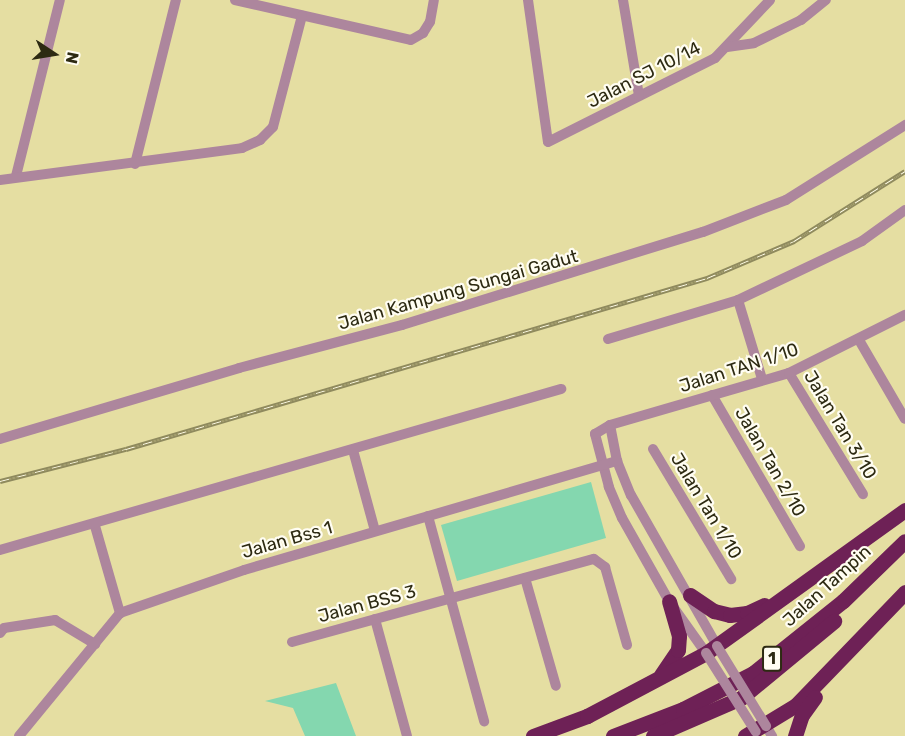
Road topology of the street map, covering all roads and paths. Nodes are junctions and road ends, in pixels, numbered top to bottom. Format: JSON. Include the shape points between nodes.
{"nodes":[{"id":1,"x":60,"y":0,"type":"edge"},
{"id":2,"x":176,"y":0,"type":"edge"},
{"id":3,"x":235,"y":0,"type":"edge"},
{"id":4,"x":434,"y":0,"type":"edge"},
{"id":5,"x":528,"y":0,"type":"edge"},
{"id":6,"x":623,"y":0,"type":"edge"},
{"id":7,"x":770,"y":0,"type":"edge"},
{"id":8,"x":826,"y":0,"type":"edge"},
{"id":9,"x":302,"y":16,"type":"junction"},
{"id":10,"x":728,"y":47,"type":"junction"},
{"id":11,"x":639,"y":96,"type":"junction"},
{"id":12,"x":905,"y":125,"type":"edge"},
{"id":13,"x":135,"y":164,"type":"junction"},
{"id":14,"x":16,"y":176,"type":"junction"},
{"id":15,"x":0,"y":180,"type":"edge"},
{"id":16,"x":905,"y":210,"type":"edge"},
{"id":17,"x":738,"y":300,"type":"junction"},
{"id":18,"x":905,"y":315,"type":"edge"},
{"id":19,"x":608,"y":339,"type":"dead end"},
{"id":20,"x":859,"y":340,"type":"junction"},
{"id":21,"x":789,"y":373,"type":"junction"},
{"id":22,"x":762,"y":379,"type":"junction"},
{"id":23,"x":561,"y":389,"type":"dead end"},
{"id":24,"x":712,"y":395,"type":"junction"},
{"id":25,"x":905,"y":419,"type":"edge"},
{"id":26,"x":610,"y":425,"type":"junction"},
{"id":27,"x":0,"y":439,"type":"edge"},
{"id":28,"x":652,"y":449,"type":"dead end"},
{"id":29,"x":353,"y":450,"type":"junction"},
{"id":30,"x":617,"y":461,"type":"junction"},
{"id":31,"x":602,"y":466,"type":"junction"},
{"id":32,"x":862,"y":494,"type":"dead end"},
{"id":33,"x":905,"y":510,"type":"edge"},
{"id":34,"x":428,"y":516,"type":"junction"},
{"id":35,"x":95,"y":526,"type":"junction"},
{"id":36,"x":375,"y":531,"type":"junction"},
{"id":37,"x":905,"y":541,"type":"edge"},
{"id":38,"x":800,"y":546,"type":"dead end"},
{"id":39,"x":0,"y":550,"type":"edge"},
{"id":40,"x":905,"y":555,"type":"edge"},
{"id":41,"x":525,"y":578,"type":"junction"},
{"id":42,"x":731,"y":579,"type":"dead end"},
{"id":43,"x":801,"y":586,"type":"junction"},
{"id":44,"x":905,"y":592,"type":"edge"},
{"id":45,"x":690,"y":595,"type":"junction"},
{"id":46,"x":450,"y":598,"type":"junction"},
{"id":47,"x":669,"y":601,"type":"junction"},
{"id":48,"x":120,"y":613,"type":"junction"},
{"id":49,"x":375,"y":619,"type":"junction"},
{"id":50,"x":1,"y":627,"type":"edge"},
{"id":51,"x":292,"y":642,"type":"dead end"},
{"id":52,"x":95,"y":644,"type":"junction"},
{"id":53,"x":627,"y":645,"type":"dead end"},
{"id":54,"x":711,"y":650,"type":"junction"},
{"id":55,"x":846,"y":656,"type":"junction"},
{"id":56,"x":655,"y":681,"type":"junction"},
{"id":57,"x":556,"y":686,"type":"dead end"},
{"id":58,"x":484,"y":721,"type":"dead end"},
{"id":59,"x":759,"y":733,"type":"edge"},
{"id":60,"x":22,"y":734,"type":"edge"},
{"id":61,"x":407,"y":736,"type":"edge"},
{"id":62,"x":533,"y":736,"type":"edge"},
{"id":63,"x":613,"y":736,"type":"edge"},
{"id":64,"x":653,"y":736,"type":"edge"},
{"id":65,"x":795,"y":736,"type":"edge"}],
"edges":[{"from":1,"to":14,"type":"street"},
{"from":2,"to":13,"type":"street"},
{"from":3,"to":9,"type":"street"},
{"from":4,"to":9,"type":"street","via":[[430,22],[423,33],[411,40]]},
{"from":5,"to":11,"type":"street","name":"Jalan SJ 10/14","via":[[548,142]]},
{"from":6,"to":11,"type":"street"},
{"from":7,"to":10,"type":"street","name":"Jalan SJ 10/14"},
{"from":8,"to":10,"type":"street","via":[[801,20],[754,43]]},
{"from":9,"to":13,"type":"street","via":[[273,127],[260,140],[242,148]]},
{"from":10,"to":11,"type":"street","name":"Jalan SJ 10/14","via":[[715,58]]},
{"from":12,"to":27,"type":"street","name":"Jalan Kampung Sungai Gadut","via":[[786,200],[712,229],[402,325],[239,368]]},
{"from":13,"to":14,"type":"street"},
{"from":14,"to":15,"type":"street"},
{"from":16,"to":17,"type":"street","via":[[862,241]]},
{"from":17,"to":19,"type":"street"},
{"from":17,"to":22,"type":"street"},
{"from":18,"to":20,"type":"street","name":"Jalan TAN 1/10"},
{"from":20,"to":21,"type":"street","name":"Jalan TAN 1/10"},
{"from":20,"to":25,"type":"street"},
{"from":21,"to":22,"type":"street","name":"Jalan TAN 1/10"},
{"from":21,"to":32,"type":"street","name":"Jalan Tan 3/10"},
{"from":22,"to":24,"type":"street","name":"Jalan TAN 1/10"},
{"from":23,"to":29,"type":"street"},
{"from":24,"to":26,"type":"street","name":"Jalan TAN 1/10"},
{"from":24,"to":38,"type":"street","name":"Jalan Tan 2/10"},
{"from":26,"to":30,"type":"street"},
{"from":26,"to":31,"type":"street","via":[[595,434]]},
{"from":28,"to":42,"type":"street","name":"Jalan Tan 1/10"},
{"from":29,"to":35,"type":"street"},
{"from":29,"to":36,"type":"street"},
{"from":30,"to":31,"type":"street","name":"Jalan Bss 1"},
{"from":30,"to":45,"type":"street","via":[[648,527]]},
{"from":31,"to":34,"type":"street","name":"Jalan Bss 1"},
{"from":31,"to":47,"type":"street","via":[[622,518]]},
{"from":33,"to":43,"type":"highway"},
{"from":34,"to":36,"type":"street","name":"Jalan Bss 1"},
{"from":34,"to":46,"type":"street"},
{"from":35,"to":39,"type":"street"},
{"from":35,"to":48,"type":"street"},
{"from":36,"to":48,"type":"street","name":"Jalan Bss 1","via":[[236,572]]},
{"from":37,"to":63,"type":"highway","name":"Jalan Tampin","number":"1","via":[[843,601],[753,673],[683,709]]},
{"from":40,"to":64,"type":"highway","name":"Jalan Tampin","number":"1","via":[[759,686],[718,711]]},
{"from":41,"to":46,"type":"street","name":"Jalan BSS 3"},
{"from":41,"to":53,"type":"street","name":"Jalan BSS 3","via":[[594,559],[600,561]]},
{"from":41,"to":57,"type":"street"},
{"from":43,"to":45,"type":"highway","via":[[747,613],[730,615],[714,611]]},
{"from":43,"to":54,"type":"highway"},
{"from":44,"to":55,"type":"highway"},
{"from":45,"to":54,"type":"street"},
{"from":46,"to":49,"type":"street","name":"Jalan BSS 3"},
{"from":46,"to":58,"type":"street"},
{"from":47,"to":54,"type":"street"},
{"from":47,"to":56,"type":"highway","via":[[679,636],[678,650],[673,663]]},
{"from":48,"to":52,"type":"street"},
{"from":49,"to":51,"type":"street","name":"Jalan BSS 3"},
{"from":49,"to":61,"type":"street"},
{"from":50,"to":52,"type":"street","via":[[55,620]]},
{"from":52,"to":60,"type":"street"},
{"from":54,"to":56,"type":"highway"},
{"from":54,"to":59,"type":"street","bridge":true},
{"from":55,"to":59,"type":"highway","via":[[796,705]]},
{"from":55,"to":65,"type":"highway","via":[[802,715]]},
{"from":56,"to":62,"type":"highway","via":[[587,716]]}]}
